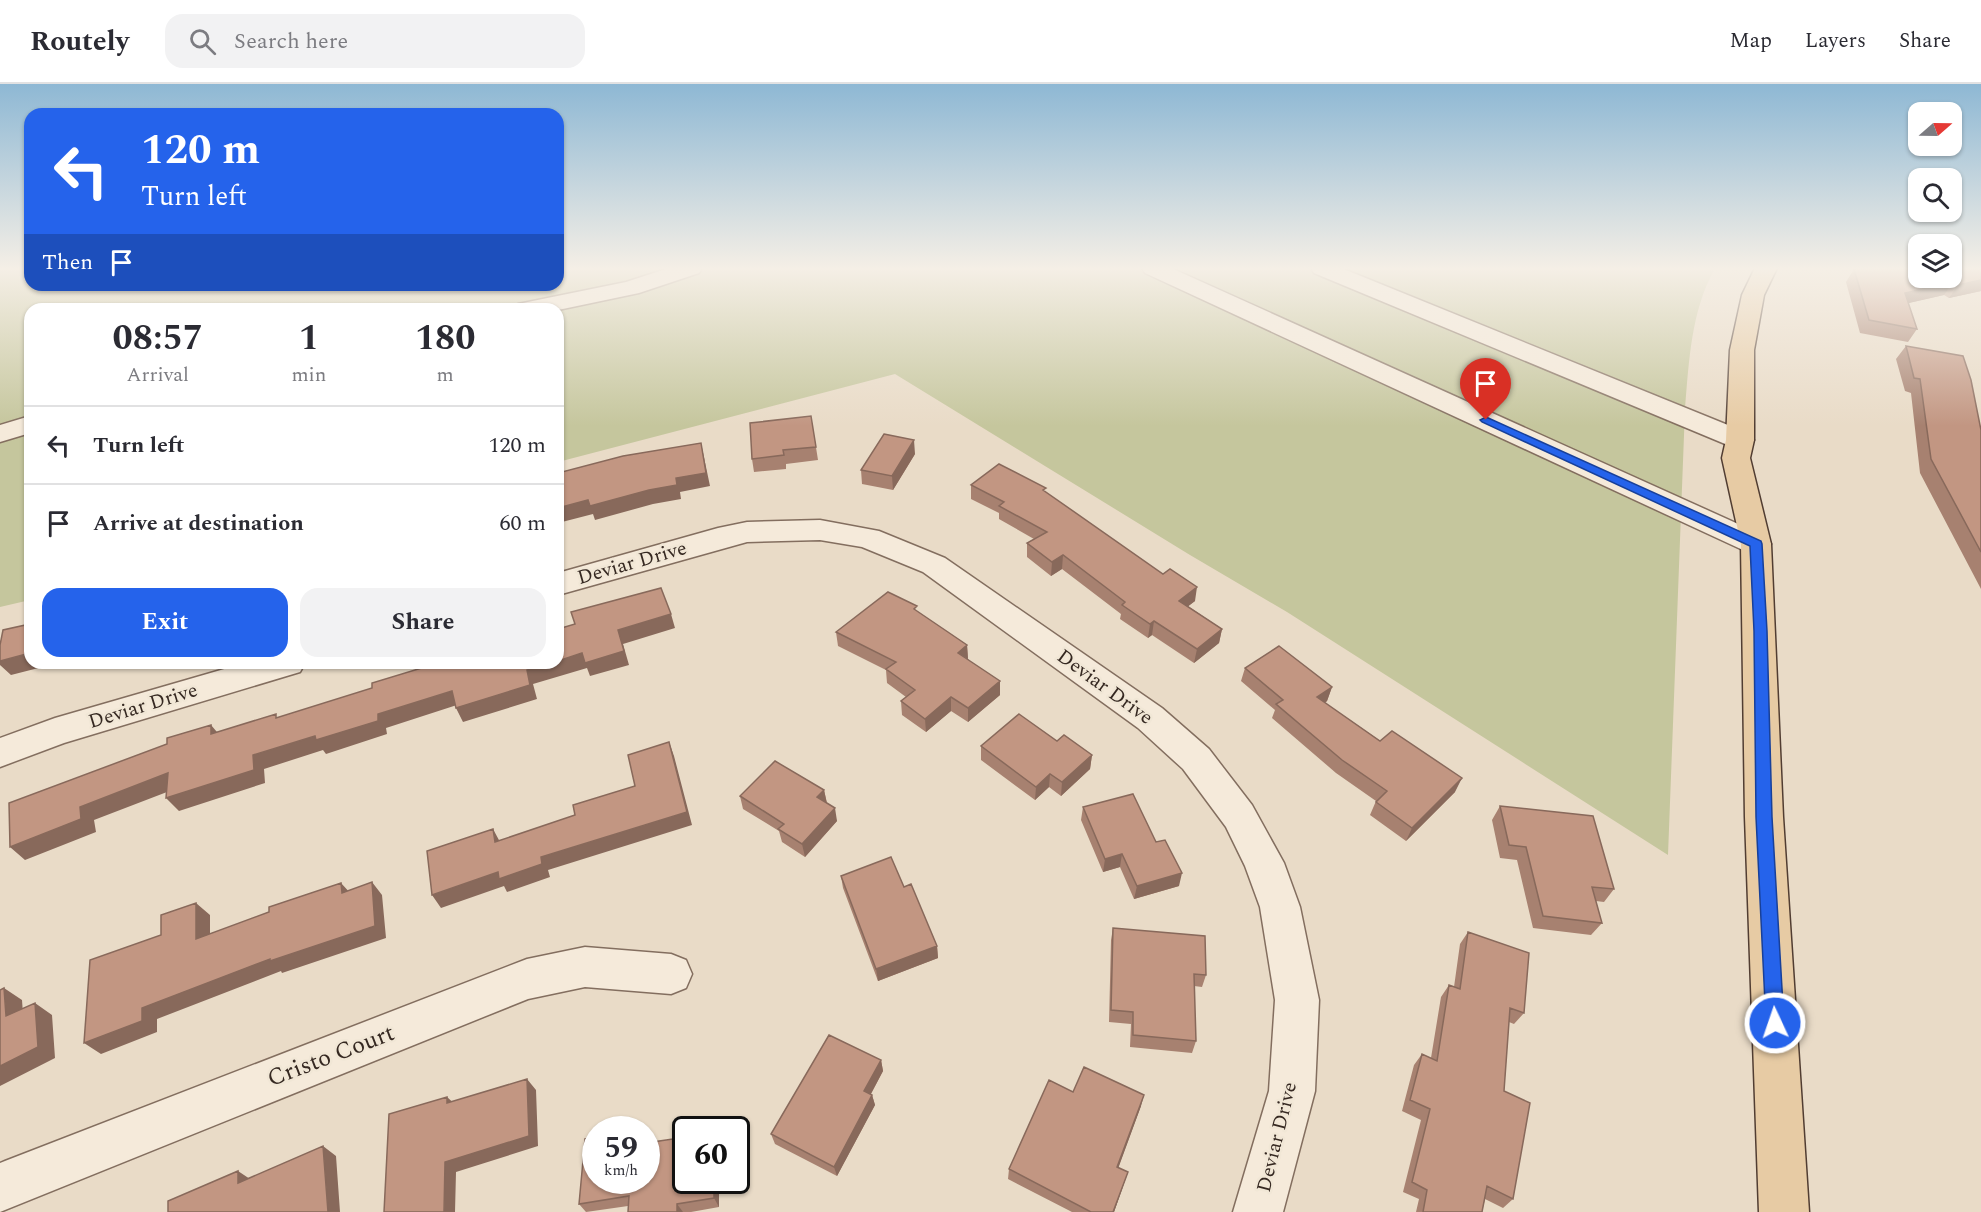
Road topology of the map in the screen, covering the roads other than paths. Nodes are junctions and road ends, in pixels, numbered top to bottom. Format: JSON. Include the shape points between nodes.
{"nodes":[{"id":1,"x":1268,"y":321,"type":"edge"},
{"id":2,"x":1450,"y":321,"type":"edge"},
{"id":3,"x":1748,"y":321,"type":"edge"},
{"id":4,"x":24,"y":426,"type":"edge"},
{"id":5,"x":0,"y":434,"type":"edge"},
{"id":6,"x":1740,"y":440,"type":"junction"},
{"id":7,"x":1756,"y":544,"type":"junction"},
{"id":8,"x":564,"y":582,"type":"edge"},
{"id":9,"x":268,"y":669,"type":"edge"},
{"id":10,"x":0,"y":753,"type":"edge"},
{"id":11,"x":671,"y":974,"type":"dead end"},
{"id":12,"x":0,"y":1189,"type":"edge"},
{"id":13,"x":1258,"y":1212,"type":"edge"},
{"id":14,"x":1784,"y":1212,"type":"edge"}],
"edges":[{"from":1,"to":7,"type":"street"},
{"from":2,"to":6,"type":"street"},
{"from":3,"to":6,"type":"main road","via":[[1742,350]]},
{"from":4,"to":5,"type":"street"},
{"from":6,"to":7,"type":"main road","via":[[1736,458]]},
{"from":7,"to":14,"type":"main road","via":[[1764,817]]},
{"from":8,"to":13,"type":"street","name":"Deviar Drive","via":[[747,532],[820,530],[868,538],[934,565],[1150,718],[1188,753],[1239,816],[1264,863],[1280,907],[1297,1000],[1292,1091]]},
{"from":9,"to":10,"type":"street","name":"Deviar Drive","via":[[55,732]]},
{"from":11,"to":12,"type":"street","name":"Cristo Court","via":[[585,967],[526,979]]}]}
